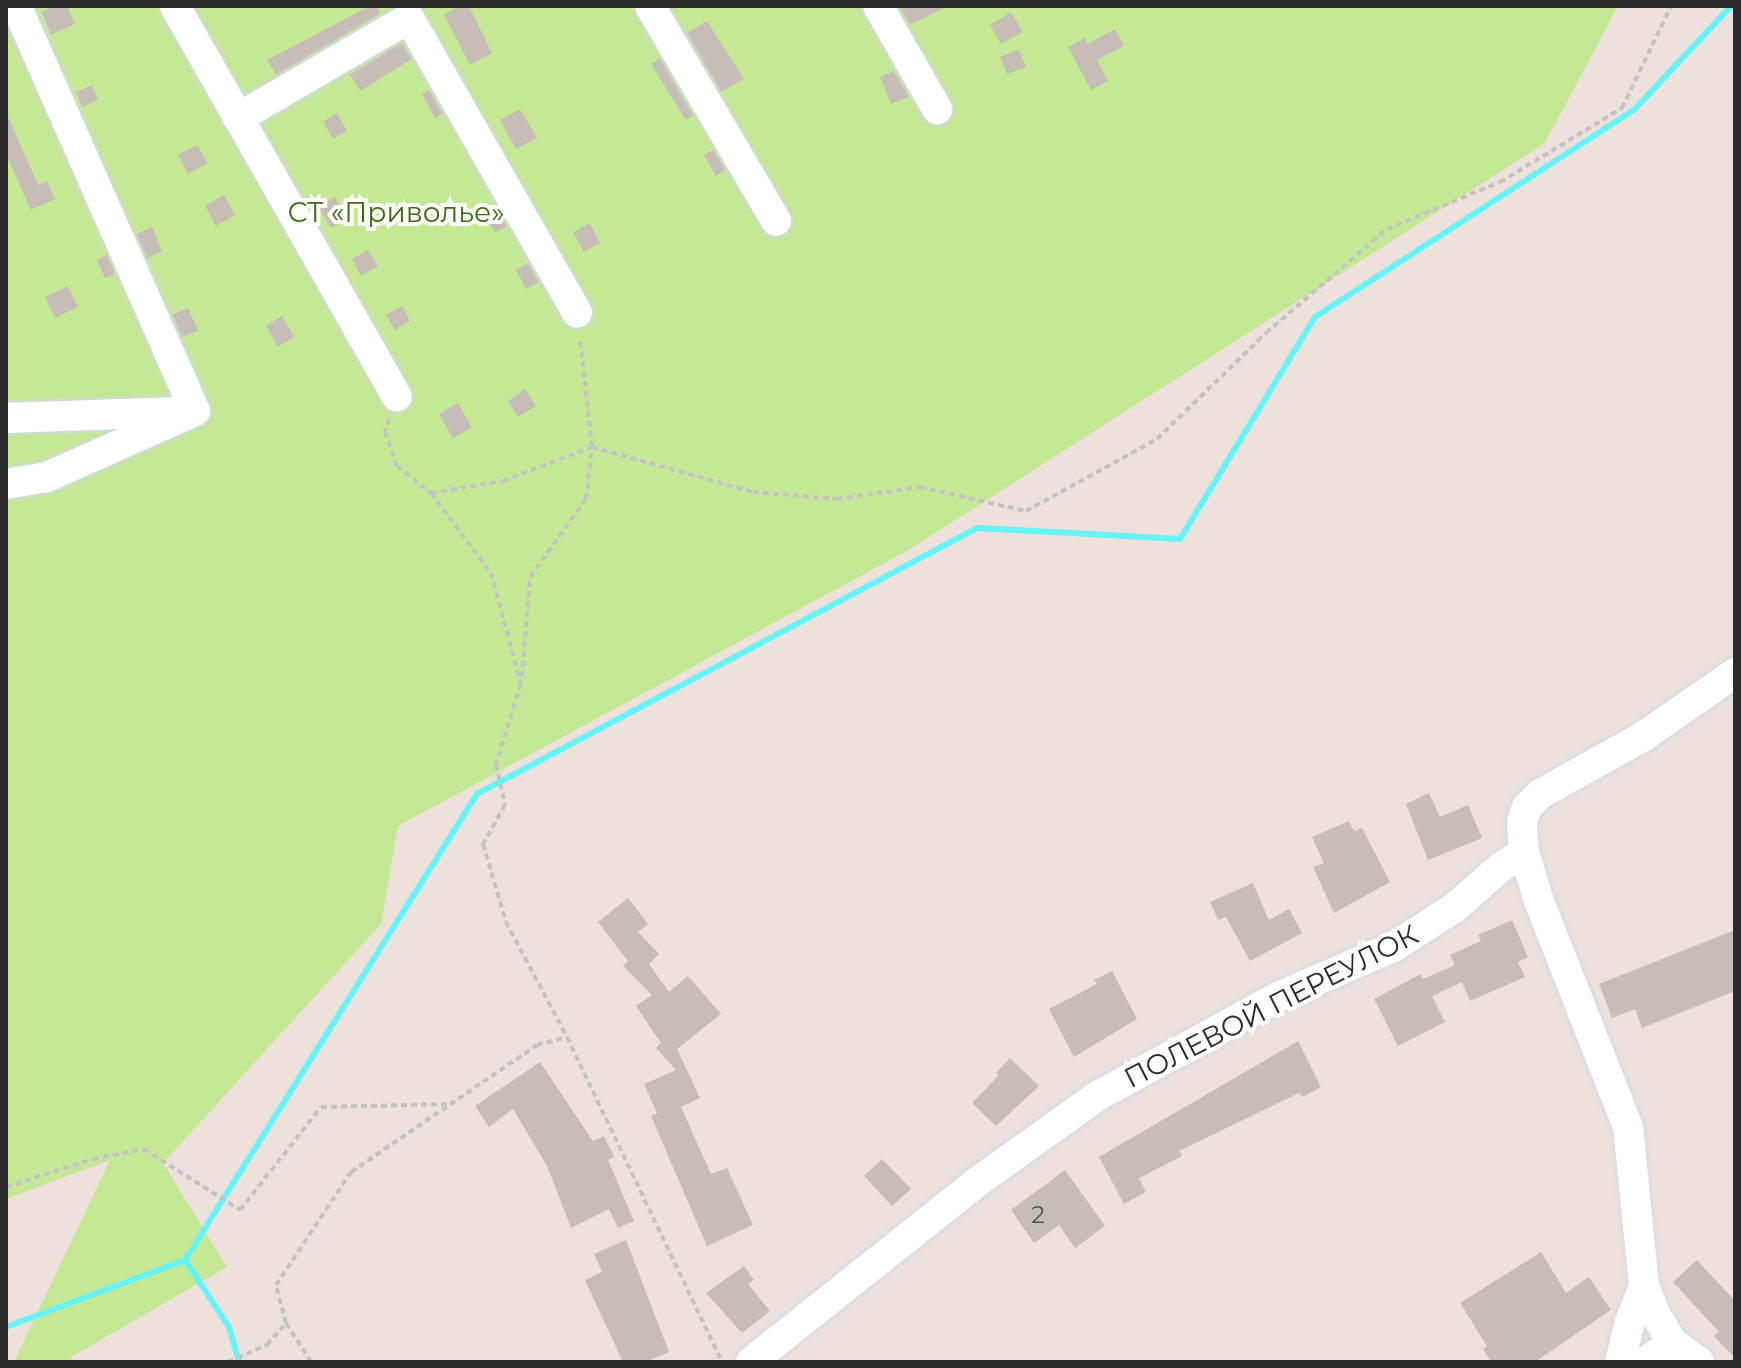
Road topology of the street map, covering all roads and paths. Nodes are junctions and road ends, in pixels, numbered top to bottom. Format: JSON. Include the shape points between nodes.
{"nodes":[{"id":1,"x":16,"y":6,"type":"edge"},
{"id":2,"x":175,"y":6,"type":"edge"},
{"id":3,"x":650,"y":6,"type":"edge"},
{"id":4,"x":878,"y":6,"type":"edge"},
{"id":5,"x":1671,"y":6,"type":"edge"},
{"id":6,"x":419,"y":12,"type":"edge"},
{"id":7,"x":937,"y":109,"type":"dead end"},
{"id":8,"x":238,"y":118,"type":"junction"},
{"id":9,"x":776,"y":221,"type":"dead end"},
{"id":10,"x":577,"y":312,"type":"joint"},
{"id":11,"x":397,"y":396,"type":"joint"},
{"id":12,"x":195,"y":411,"type":"junction"},
{"id":13,"x":7,"y":416,"type":"edge"},
{"id":14,"x":592,"y":447,"type":"junction"},
{"id":15,"x":6,"y":484,"type":"edge"},
{"id":16,"x":431,"y":493,"type":"junction"},
{"id":17,"x":1735,"y":673,"type":"edge"},
{"id":18,"x":521,"y":684,"type":"junction"},
{"id":19,"x":1524,"y":852,"type":"junction"},
{"id":20,"x":567,"y":1037,"type":"junction"},
{"id":21,"x":449,"y":1104,"type":"junction"},
{"id":22,"x":6,"y":1187,"type":"edge"},
{"id":23,"x":1644,"y":1286,"type":"junction"},
{"id":24,"x":286,"y":1323,"type":"junction"},
{"id":25,"x":1673,"y":1343,"type":"junction"},
{"id":26,"x":228,"y":1362,"type":"edge"},
{"id":27,"x":311,"y":1362,"type":"edge"},
{"id":28,"x":722,"y":1362,"type":"edge"},
{"id":29,"x":751,"y":1362,"type":"edge"},
{"id":30,"x":1620,"y":1362,"type":"edge"},
{"id":31,"x":1645,"y":1362,"type":"edge"},
{"id":32,"x":1699,"y":1362,"type":"edge"}],
"edges":[{"from":1,"to":12,"type":"street"},
{"from":2,"to":8,"type":"street"},
{"from":3,"to":9,"type":"street"},
{"from":4,"to":7,"type":"street"},
{"from":5,"to":14,"type":"path","via":[[1622,108],[1500,182],[1387,229],[1266,333],[1157,439],[1026,511],[920,487],[837,499],[753,492]]},
{"from":6,"to":8,"type":"street"},
{"from":6,"to":10,"type":"street"},
{"from":8,"to":11,"type":"street"},
{"from":10,"to":14,"type":"path"},
{"from":11,"to":16,"type":"path","via":[[385,432],[397,466]]},
{"from":12,"to":13,"type":"street"},
{"from":12,"to":15,"type":"street","via":[[47,477]]},
{"from":14,"to":16,"type":"path","via":[[503,481]]},
{"from":14,"to":18,"type":"path","via":[[586,499],[530,577]]},
{"from":16,"to":18,"type":"path","via":[[491,573]]},
{"from":17,"to":19,"type":"street","via":[[1644,736],[1540,794],[1522,822]]},
{"from":18,"to":20,"type":"path","via":[[496,764],[505,805],[483,844],[506,922]]},
{"from":19,"to":23,"type":"street","via":[[1628,1127]]},
{"from":19,"to":29,"type":"street","name":"ПОЛЕВОЙ ПЕРЕУЛОК","via":[[1454,908],[1395,946],[1276,998],[1096,1097],[977,1182]]},
{"from":20,"to":21,"type":"path","via":[[537,1045]]},
{"from":20,"to":28,"type":"path"},
{"from":21,"to":22,"type":"path","via":[[321,1107],[240,1210],[144,1149]]},
{"from":21,"to":24,"type":"path","via":[[351,1172],[276,1285]]},
{"from":23,"to":25,"type":"street"},
{"from":23,"to":30,"type":"street"},
{"from":24,"to":26,"type":"path","via":[[267,1345]]},
{"from":24,"to":27,"type":"path"},
{"from":25,"to":31,"type":"street"},
{"from":25,"to":32,"type":"street"}]}
